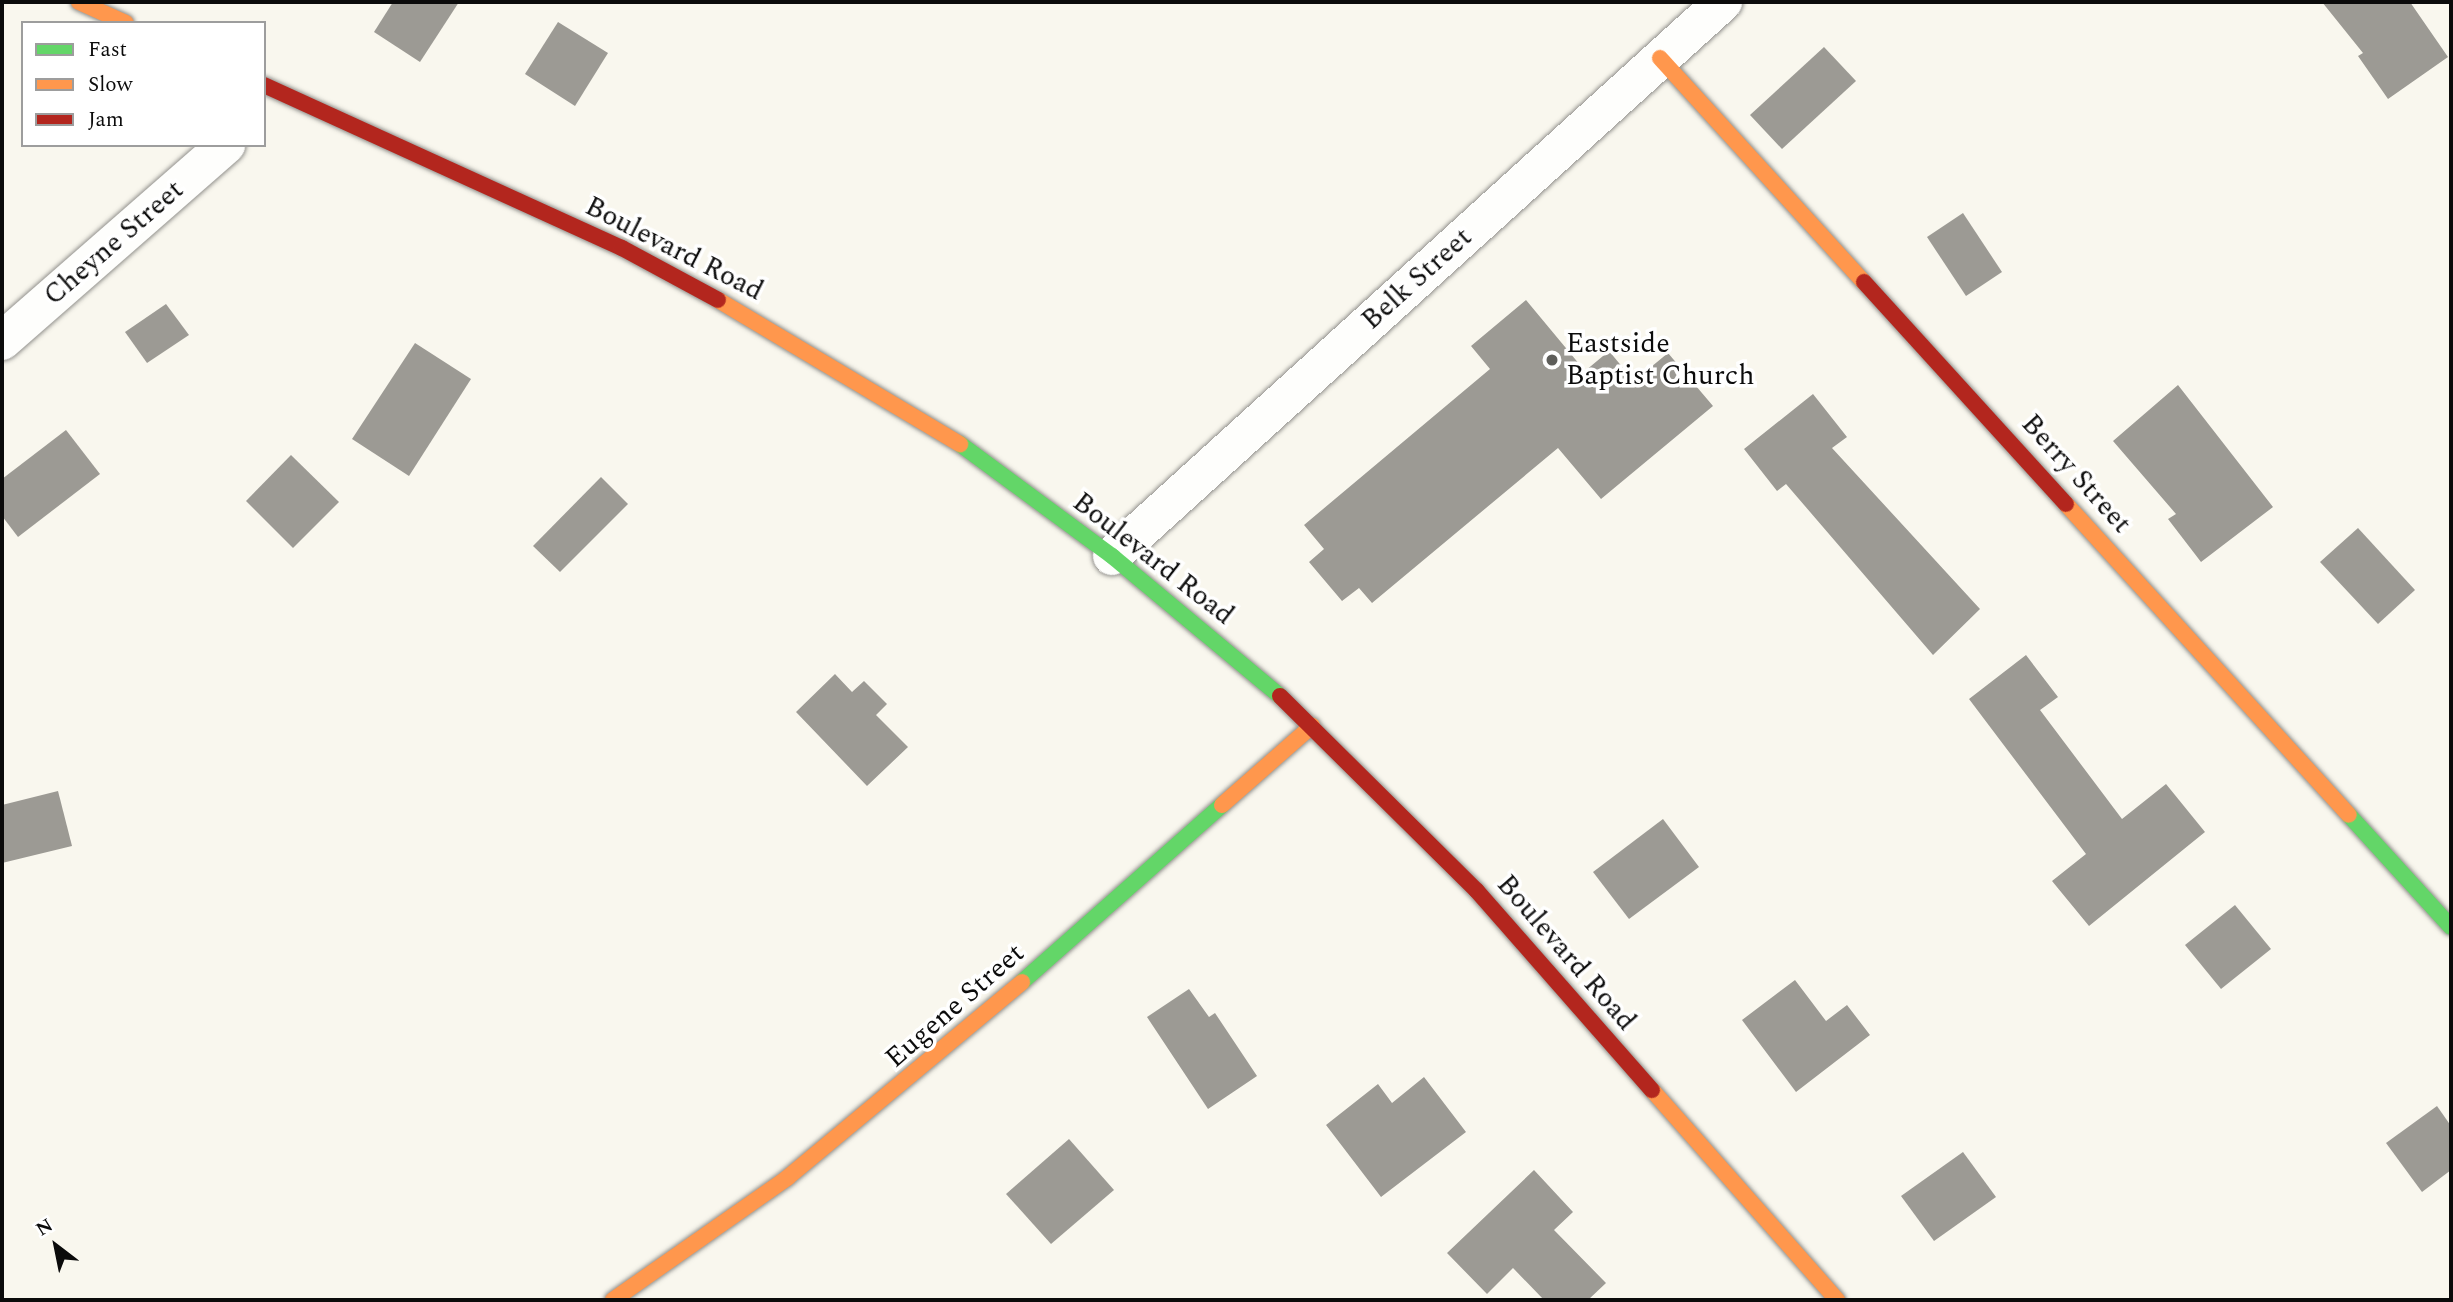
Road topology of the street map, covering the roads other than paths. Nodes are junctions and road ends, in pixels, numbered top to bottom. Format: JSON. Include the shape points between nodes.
{"nodes":[{"id":1,"x":79,"y":2,"type":"edge"},
{"id":2,"x":1723,"y":2,"type":"edge"},
{"id":3,"x":122,"y":21,"type":"edge"},
{"id":4,"x":1660,"y":58,"type":"junction"},
{"id":5,"x":271,"y":97,"type":"edge"},
{"id":6,"x":224,"y":147,"type":"edge"},
{"id":7,"x":2,"y":341,"type":"edge"},
{"id":8,"x":1112,"y":556,"type":"junction"},
{"id":9,"x":1312,"y":726,"type":"junction"},
{"id":10,"x":2451,"y":927,"type":"edge"},
{"id":11,"x":613,"y":1300,"type":"edge"},
{"id":12,"x":1837,"y":1300,"type":"edge"}],
"edges":[{"from":1,"to":3,"type":"street"},
{"from":2,"to":4,"type":"street","name":"Belk Street"},
{"from":4,"to":8,"type":"street","name":"Belk Street"},
{"from":4,"to":10,"type":"street","name":"Berry Street"},
{"from":5,"to":8,"type":"street","name":"Boulevard Road","via":[[622,248],[779,333],[946,434]]},
{"from":6,"to":7,"type":"street","name":"Cheyne Street"},
{"from":8,"to":9,"type":"street","name":"Boulevard Road"},
{"from":9,"to":11,"type":"street","name":"Eugene Street","via":[[911,1079],[787,1178]]},
{"from":9,"to":12,"type":"street","name":"Boulevard Road","via":[[1477,891]]}]}
